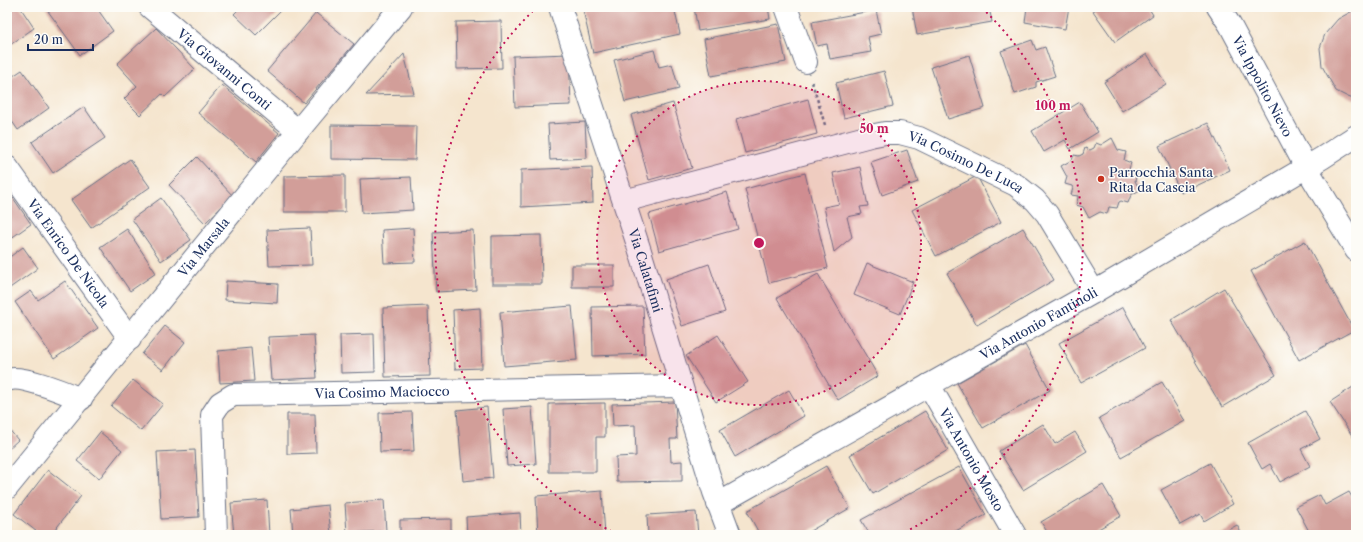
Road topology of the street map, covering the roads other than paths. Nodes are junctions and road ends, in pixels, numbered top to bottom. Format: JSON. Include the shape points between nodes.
{"nodes":[{"id":1,"x":150,"y":7,"type":"edge"},
{"id":2,"x":401,"y":7,"type":"edge"},
{"id":3,"x":560,"y":7,"type":"edge"},
{"id":4,"x":786,"y":7,"type":"edge"},
{"id":5,"x":1218,"y":7,"type":"edge"},
{"id":6,"x":806,"y":62,"type":"road end"},
{"id":7,"x":298,"y":131,"type":"junction"},
{"id":8,"x":1356,"y":136,"type":"edge"},
{"id":9,"x":7,"y":167,"type":"edge"},
{"id":10,"x":1306,"y":167,"type":"junction"},
{"id":11,"x":624,"y":201,"type":"junction"},
{"id":12,"x":1356,"y":250,"type":"edge"},
{"id":13,"x":1094,"y":292,"type":"junction"},
{"id":14,"x":130,"y":339,"type":"junction"},
{"id":15,"x":7,"y":380,"type":"edge"},
{"id":16,"x":929,"y":385,"type":"junction"},
{"id":17,"x":682,"y":386,"type":"junction"},
{"id":18,"x":81,"y":399,"type":"junction"},
{"id":19,"x":7,"y":488,"type":"edge"},
{"id":20,"x":718,"y":504,"type":"junction"},
{"id":21,"x":216,"y":535,"type":"edge"},
{"id":22,"x":730,"y":535,"type":"edge"},
{"id":23,"x":1015,"y":535,"type":"edge"}],
"edges":[{"from":1,"to":7,"type":"street","name":"Via Giovanni Conti"},
{"from":2,"to":7,"type":"street","name":"Via Marsala"},
{"from":3,"to":11,"type":"street","name":"Via Calatafimi"},
{"from":4,"to":6,"type":"street"},
{"from":5,"to":10,"type":"street","name":"Via Ippolito Nievo"},
{"from":7,"to":14,"type":"street","name":"Via Marsala"},
{"from":8,"to":10,"type":"street","name":"Via Antonio Fantinoli"},
{"from":9,"to":14,"type":"street","name":"Via Enrico De Nicola"},
{"from":10,"to":12,"type":"street","name":"Via Ippolito Nievo"},
{"from":10,"to":13,"type":"street","name":"Via Antonio Fantinoli"},
{"from":11,"to":13,"type":"street","name":"Via Cosimo De Luca","via":[[831,145],[885,133],[907,134],[928,141],[1016,185],[1035,200],[1047,214]]},
{"from":11,"to":17,"type":"street","name":"Via Calatafimi"},
{"from":13,"to":16,"type":"street","name":"Via Antonio Fantinoli"},
{"from":14,"to":18,"type":"street","name":"Via Marsala"},
{"from":15,"to":18,"type":"street","via":[[18,378]]},
{"from":16,"to":20,"type":"street","name":"Via Antonio Fantinoli"},
{"from":16,"to":23,"type":"street","name":"Via Antonio Mosto"},
{"from":17,"to":20,"type":"street","name":"Via Calatafimi"},
{"from":17,"to":21,"type":"street","name":"Via Cosimo Maciocco","via":[[233,395],[220,403],[212,415]]},
{"from":18,"to":19,"type":"street","name":"Via Marsala"},
{"from":20,"to":22,"type":"street","name":"Via Calatafimi"}]}
